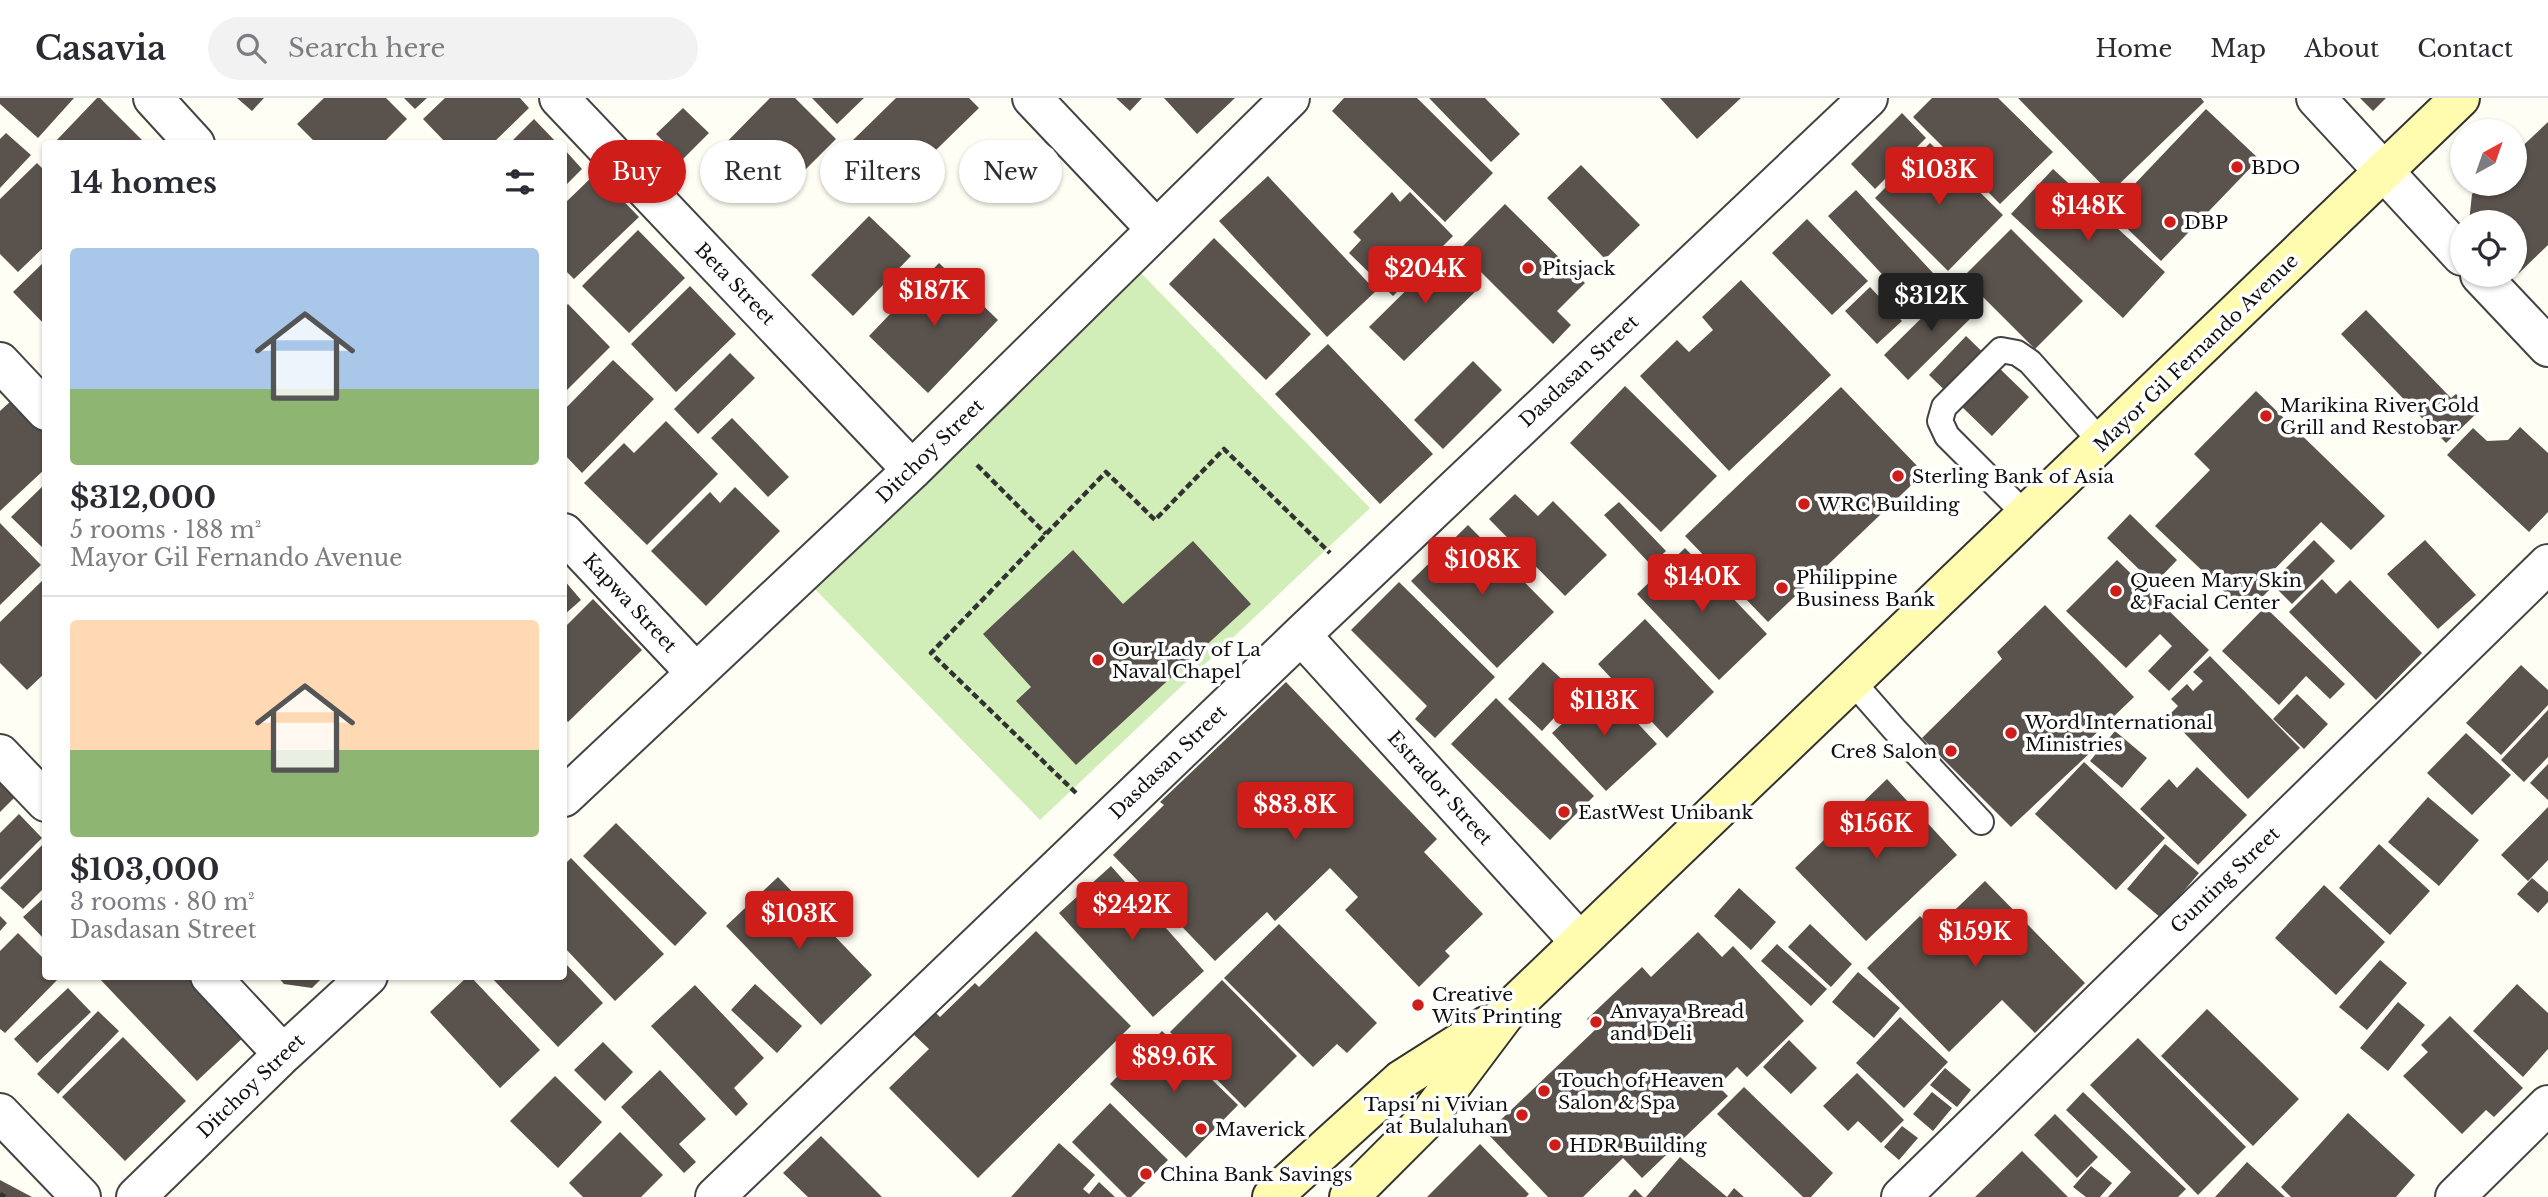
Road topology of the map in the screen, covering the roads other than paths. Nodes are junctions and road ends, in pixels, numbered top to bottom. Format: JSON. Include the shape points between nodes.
{"nodes":[{"id":1,"x":153,"y":98,"type":"edge"},
{"id":2,"x":559,"y":98,"type":"edge"},
{"id":3,"x":1032,"y":98,"type":"edge"},
{"id":4,"x":1290,"y":98,"type":"edge"},
{"id":5,"x":1868,"y":98,"type":"edge"},
{"id":6,"x":2316,"y":98,"type":"edge"},
{"id":7,"x":2460,"y":98,"type":"edge"},
{"id":8,"x":191,"y":140,"type":"edge"},
{"id":9,"x":2384,"y":173,"type":"junction"},
{"id":10,"x":1156,"y":229,"type":"junction"},
{"id":11,"x":2450,"y":243,"type":"edge"},
{"id":12,"x":2491,"y":287,"type":"edge"},
{"id":13,"x":2548,"y":347,"type":"edge"},
{"id":14,"x":0,"y":362,"type":"edge"},
{"id":15,"x":42,"y":407,"type":"edge"},
{"id":16,"x":2102,"y":443,"type":"junction"},
{"id":17,"x":912,"y":470,"type":"junction"},
{"id":18,"x":2026,"y":515,"type":"junction"},
{"id":19,"x":567,"y":536,"type":"edge"},
{"id":20,"x":2548,"y":564,"type":"edge"},
{"id":21,"x":1301,"y":635,"type":"junction"},
{"id":22,"x":696,"y":673,"type":"junction"},
{"id":23,"x":1852,"y":681,"type":"junction"},
{"id":24,"x":0,"y":754,"type":"edge"},
{"id":25,"x":567,"y":794,"type":"edge"},
{"id":26,"x":42,"y":798,"type":"edge"},
{"id":27,"x":1981,"y":821,"type":"dead end"},
{"id":28,"x":1579,"y":942,"type":"junction"},
{"id":29,"x":214,"y":980,"type":"edge"},
{"id":30,"x":364,"y":980,"type":"edge"},
{"id":31,"x":1505,"y":1014,"type":"junction"},
{"id":32,"x":283,"y":1054,"type":"junction"},
{"id":33,"x":2548,"y":1105,"type":"edge"},
{"id":34,"x":0,"y":1113,"type":"edge"},
{"id":35,"x":81,"y":1197,"type":"edge"},
{"id":36,"x":136,"y":1197,"type":"edge"},
{"id":37,"x":715,"y":1197,"type":"edge"},
{"id":38,"x":1272,"y":1197,"type":"edge"},
{"id":39,"x":1349,"y":1197,"type":"edge"},
{"id":40,"x":1901,"y":1197,"type":"edge"},
{"id":41,"x":2455,"y":1197,"type":"edge"}],
"edges":[{"from":1,"to":8,"type":"street"},
{"from":2,"to":17,"type":"street","name":"Beta Street"},
{"from":3,"to":10,"type":"street"},
{"from":4,"to":10,"type":"street","name":"Ditchoy Street"},
{"from":5,"to":21,"type":"street","name":"Dasdasan Street"},
{"from":6,"to":9,"type":"street"},
{"from":7,"to":9,"type":"main road","name":"Mayor Gil Fernando Avenue"},
{"from":9,"to":11,"type":"street"},
{"from":9,"to":16,"type":"main road","name":"Mayor Gil Fernando Avenue"},
{"from":10,"to":17,"type":"street","name":"Ditchoy Street"},
{"from":12,"to":13,"type":"street"},
{"from":14,"to":15,"type":"street"},
{"from":16,"to":18,"type":"main road","name":"Mayor Gil Fernando Avenue"},
{"from":16,"to":18,"type":"lane","via":[[2030,362],[2001,350],[1944,407],[1940,421],[1947,436]]},
{"from":17,"to":22,"type":"street","name":"Ditchoy Street"},
{"from":18,"to":23,"type":"main road","name":"Mayor Gil Fernando Avenue"},
{"from":19,"to":22,"type":"street","name":"Kapwa Street"},
{"from":20,"to":40,"type":"street","name":"Gunting Street"},
{"from":21,"to":28,"type":"street","name":"Estrador Street"},
{"from":21,"to":37,"type":"street","name":"Dasdasan Street"},
{"from":22,"to":25,"type":"street","name":"Ditchoy Street"},
{"from":23,"to":27,"type":"lane"},
{"from":23,"to":28,"type":"main road","name":"Mayor Gil Fernando Avenue"},
{"from":24,"to":26,"type":"street"},
{"from":28,"to":31,"type":"main road","name":"Mayor Gil Fernando Avenue"},
{"from":29,"to":32,"type":"street"},
{"from":30,"to":32,"type":"street","name":"Ditchoy Street"},
{"from":31,"to":38,"type":"main road","name":"Mayor Gil Fernando Avenue","via":[[1401,1080]]},
{"from":31,"to":39,"type":"main road","name":"Mayor Gil Fernando Avenue","via":[[1424,1122]]},
{"from":32,"to":36,"type":"street","name":"Ditchoy Street"},
{"from":33,"to":41,"type":"street"},
{"from":34,"to":35,"type":"street"}]}
